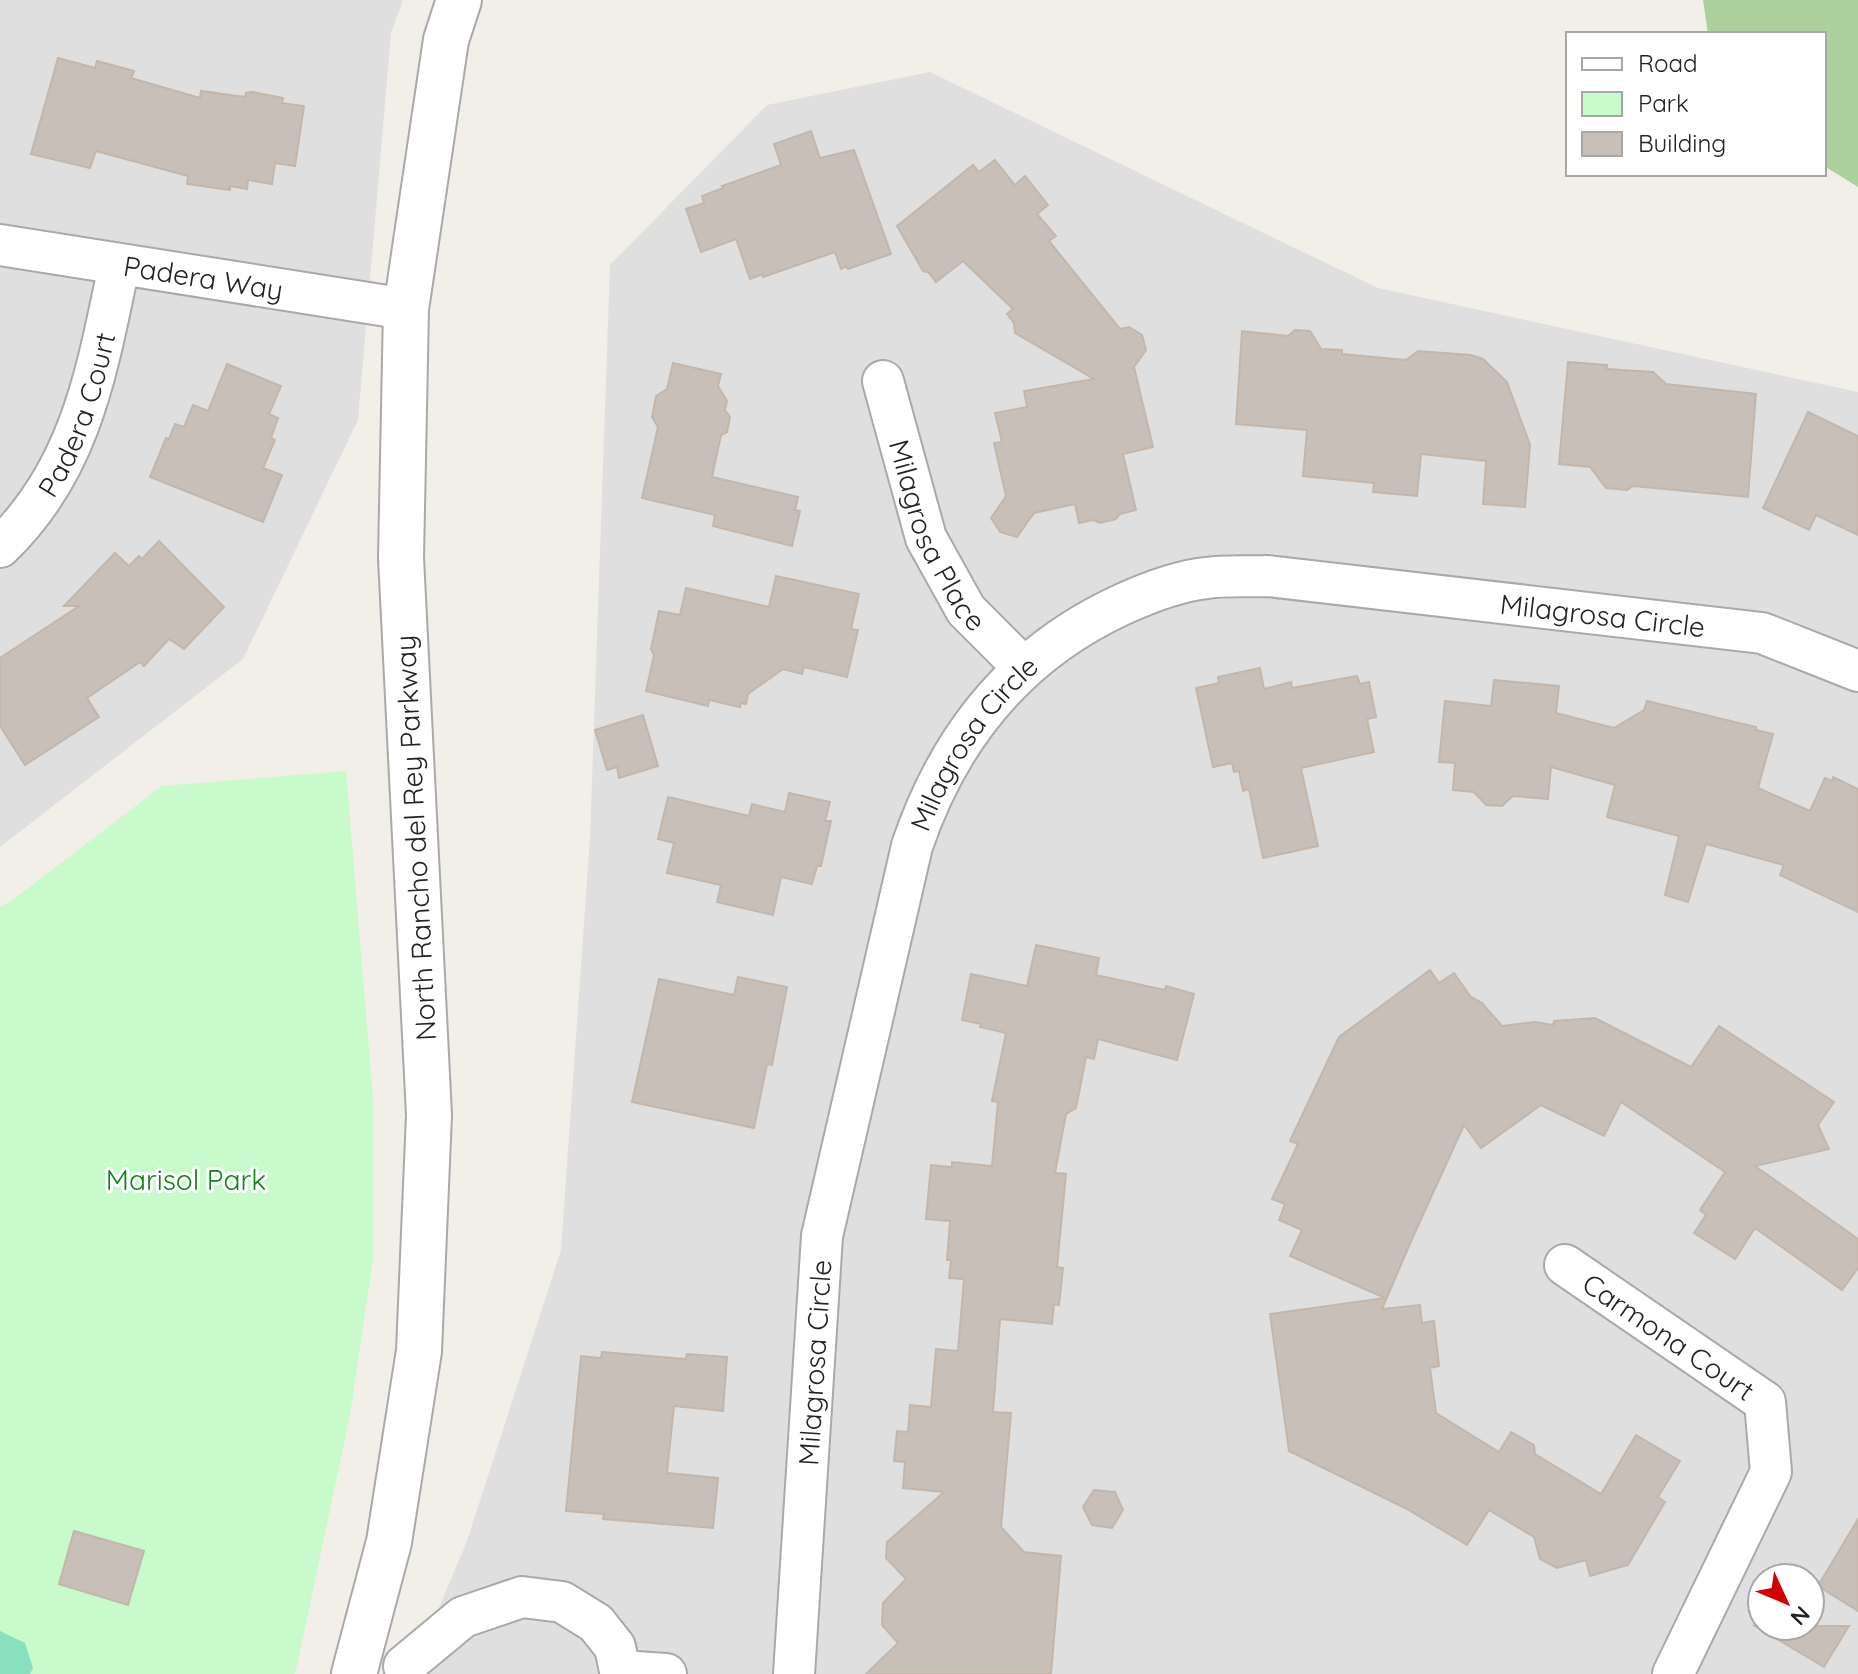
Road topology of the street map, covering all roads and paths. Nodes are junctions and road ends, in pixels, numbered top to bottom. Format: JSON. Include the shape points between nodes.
{"nodes":[{"id":1,"x":459,"y":0,"type":"edge"},
{"id":2,"x":0,"y":245,"type":"edge"},
{"id":3,"x":119,"y":266,"type":"junction"},
{"id":4,"x":406,"y":309,"type":"junction"},
{"id":5,"x":883,"y":381,"type":"dead end"},
{"id":6,"x":0,"y":547,"type":"edge"},
{"id":7,"x":1024,"y":668,"type":"junction"},
{"id":8,"x":1858,"y":671,"type":"edge"},
{"id":9,"x":1565,"y":1265,"type":"dead end"},
{"id":10,"x":357,"y":1668,"type":"edge"},
{"id":11,"x":407,"y":1670,"type":"edge"},
{"id":12,"x":620,"y":1672,"type":"edge"},
{"id":13,"x":666,"y":1674,"type":"edge"},
{"id":14,"x":794,"y":1674,"type":"edge"},
{"id":15,"x":1673,"y":1674,"type":"edge"}],
"edges":[{"from":1,"to":4,"type":"street","name":"North Rancho del Rey Parkway","via":[[446,40]]},
{"from":2,"to":3,"type":"street","name":"Padera Way"},
{"from":3,"to":4,"type":"street","name":"Padera Way"},
{"from":3,"to":6,"type":"street","name":"Padera Court","via":[[80,427],[39,502]]},
{"from":4,"to":10,"type":"street","name":"North Rancho del Rey Parkway","via":[[401,558],[429,1115],[419,1351],[389,1542]]},
{"from":5,"to":7,"type":"street","name":"Milagrosa Place","via":[[926,538],[966,610]]},
{"from":7,"to":8,"type":"street","name":"Milagrosa Circle","via":[[1098,616],[1140,597],[1207,578],[1268,576],[1762,633]]},
{"from":7,"to":14,"type":"street","name":"Milagrosa Circle","via":[[967,732],[926,806],[912,846],[822,1236]]},
{"from":9,"to":15,"type":"street","name":"Carmona Court","via":[[1765,1402],[1771,1472]]},
{"from":10,"to":11,"type":"street"},
{"from":11,"to":12,"type":"street","via":[[432,1640],[463,1617],[522,1597],[562,1602],[596,1623],[615,1647]]},
{"from":12,"to":13,"type":"street"}]}
